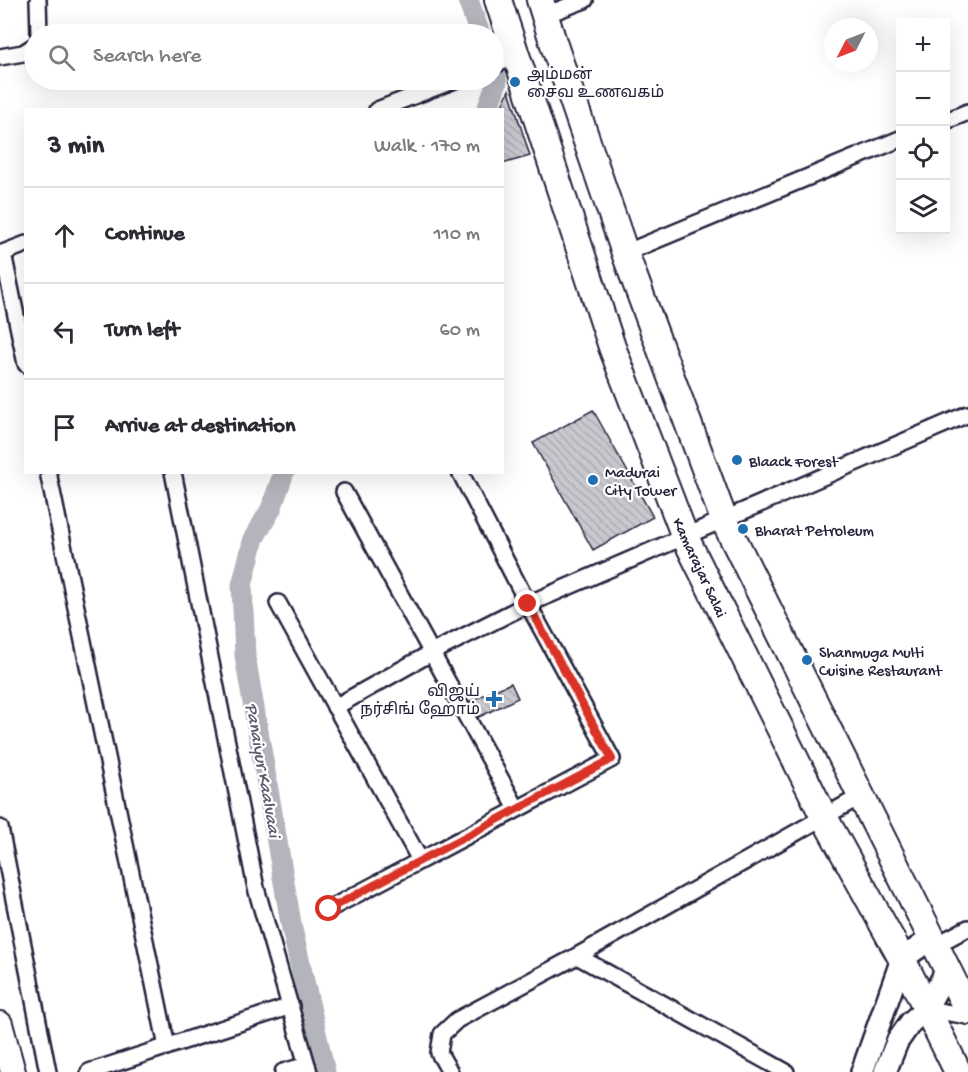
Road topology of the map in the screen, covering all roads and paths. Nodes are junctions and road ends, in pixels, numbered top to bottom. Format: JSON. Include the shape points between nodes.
{"nodes":[{"id":1,"x":38,"y":0,"type":"edge"},
{"id":2,"x":498,"y":0,"type":"edge"},
{"id":3,"x":585,"y":0,"type":"edge"},
{"id":4,"x":543,"y":8,"type":"edge"},
{"id":5,"x":39,"y":24,"type":"edge"},
{"id":6,"x":500,"y":24,"type":"edge"},
{"id":7,"x":24,"y":52,"type":"edge"},
{"id":8,"x":0,"y":57,"type":"edge"},
{"id":9,"x":504,"y":64,"type":"edge"},
{"id":10,"x":429,"y":90,"type":"edge"},
{"id":11,"x":382,"y":108,"type":"edge"},
{"id":12,"x":968,"y":112,"type":"edge"},
{"id":13,"x":950,"y":119,"type":"edge"},
{"id":14,"x":896,"y":141,"type":"edge"},
{"id":15,"x":24,"y":245,"type":"edge"},
{"id":16,"x":1,"y":253,"type":"edge"},
{"id":17,"x":625,"y":253,"type":"junction"},
{"id":18,"x":24,"y":355,"type":"edge"},
{"id":19,"x":968,"y":414,"type":"edge"},
{"id":20,"x":48,"y":474,"type":"edge"},
{"id":21,"x":173,"y":474,"type":"edge"},
{"id":22,"x":461,"y":474,"type":"edge"},
{"id":23,"x":344,"y":492,"type":"dead end"},
{"id":24,"x":724,"y":520,"type":"junction"},
{"id":25,"x":685,"y":537,"type":"junction"},
{"id":26,"x":278,"y":603,"type":"dead end"},
{"id":27,"x":528,"y":604,"type":"junction"},
{"id":28,"x":431,"y":653,"type":"junction"},
{"id":29,"x":335,"y":706,"type":"junction"},
{"id":30,"x":861,"y":795,"type":"junction"},
{"id":31,"x":517,"y":809,"type":"junction"},
{"id":32,"x":824,"y":817,"type":"junction"},
{"id":33,"x":0,"y":828,"type":"edge"},
{"id":34,"x":420,"y":860,"type":"junction"},
{"id":35,"x":329,"y":909,"type":"dead end"},
{"id":36,"x":968,"y":928,"type":"edge"},
{"id":37,"x":934,"y":941,"type":"junction"},
{"id":38,"x":577,"y":956,"type":"junction"},
{"id":39,"x":902,"y":959,"type":"junction"},
{"id":40,"x":947,"y":970,"type":"junction"},
{"id":41,"x":291,"y":1006,"type":"junction"},
{"id":42,"x":926,"y":1009,"type":"junction"},
{"id":43,"x":968,"y":1011,"type":"edge"},
{"id":44,"x":968,"y":1016,"type":"edge"},
{"id":45,"x":0,"y":1024,"type":"edge"},
{"id":46,"x":167,"y":1047,"type":"junction"},
{"id":47,"x":308,"y":1068,"type":"edge"},
{"id":48,"x":13,"y":1072,"type":"edge"},
{"id":49,"x":48,"y":1072,"type":"edge"},
{"id":50,"x":88,"y":1072,"type":"edge"},
{"id":51,"x":283,"y":1072,"type":"edge"},
{"id":52,"x":450,"y":1072,"type":"edge"},
{"id":53,"x":786,"y":1072,"type":"edge"},
{"id":54,"x":862,"y":1072,"type":"edge"},
{"id":55,"x":885,"y":1072,"type":"edge"},
{"id":56,"x":958,"y":1072,"type":"edge"}],
"edges":[{"from":1,"to":5,"type":"street"},
{"from":2,"to":6,"type":"highway","name":"Kamarajar Salai"},
{"from":3,"to":4,"type":"street"},
{"from":4,"to":17,"type":"highway"},
{"from":7,"to":8,"type":"street"},
{"from":9,"to":25,"type":"highway","name":"Kamarajar Salai"},
{"from":10,"to":11,"type":"street"},
{"from":12,"to":13,"type":"street"},
{"from":14,"to":17,"type":"street"},
{"from":15,"to":16,"type":"street"},
{"from":16,"to":18,"type":"street"},
{"from":17,"to":24,"type":"highway"},
{"from":19,"to":24,"type":"street"},
{"from":20,"to":46,"type":"street"},
{"from":21,"to":41,"type":"street","via":[[256,888]]},
{"from":22,"to":27,"type":"street"},
{"from":23,"to":28,"type":"street"},
{"from":24,"to":25,"type":"street"},
{"from":24,"to":30,"type":"highway"},
{"from":25,"to":27,"type":"street"},
{"from":25,"to":32,"type":"highway","name":"Kamarajar Salai"},
{"from":26,"to":29,"type":"street"},
{"from":27,"to":28,"type":"street"},
{"from":27,"to":31,"type":"street","via":[[612,759]]},
{"from":28,"to":29,"type":"street"},
{"from":28,"to":31,"type":"street"},
{"from":29,"to":34,"type":"street"},
{"from":30,"to":32,"type":"street"},
{"from":30,"to":37,"type":"highway"},
{"from":31,"to":34,"type":"street"},
{"from":32,"to":38,"type":"street"},
{"from":32,"to":39,"type":"highway","name":"Kamarajar Salai"},
{"from":33,"to":49,"type":"street"},
{"from":34,"to":35,"type":"street"},
{"from":36,"to":37,"type":"street"},
{"from":37,"to":39,"type":"main road"},
{"from":37,"to":40,"type":"highway"},
{"from":38,"to":52,"type":"street","via":[[457,1020],[442,1034],[439,1053]]},
{"from":38,"to":53,"type":"street"},
{"from":39,"to":42,"type":"highway","name":"Kamarajar Salai"},
{"from":39,"to":54,"type":"main road"},
{"from":40,"to":42,"type":"main road"},
{"from":40,"to":43,"type":"highway"},
{"from":41,"to":46,"type":"street"},
{"from":41,"to":47,"type":"street"},
{"from":42,"to":44,"type":"street"},
{"from":42,"to":55,"type":"main road","via":[[897,1042]]},
{"from":42,"to":56,"type":"highway","name":"Kamarajar Salai"},
{"from":45,"to":48,"type":"main road"},
{"from":46,"to":50,"type":"street"},
{"from":47,"to":51,"type":"street"}]}
